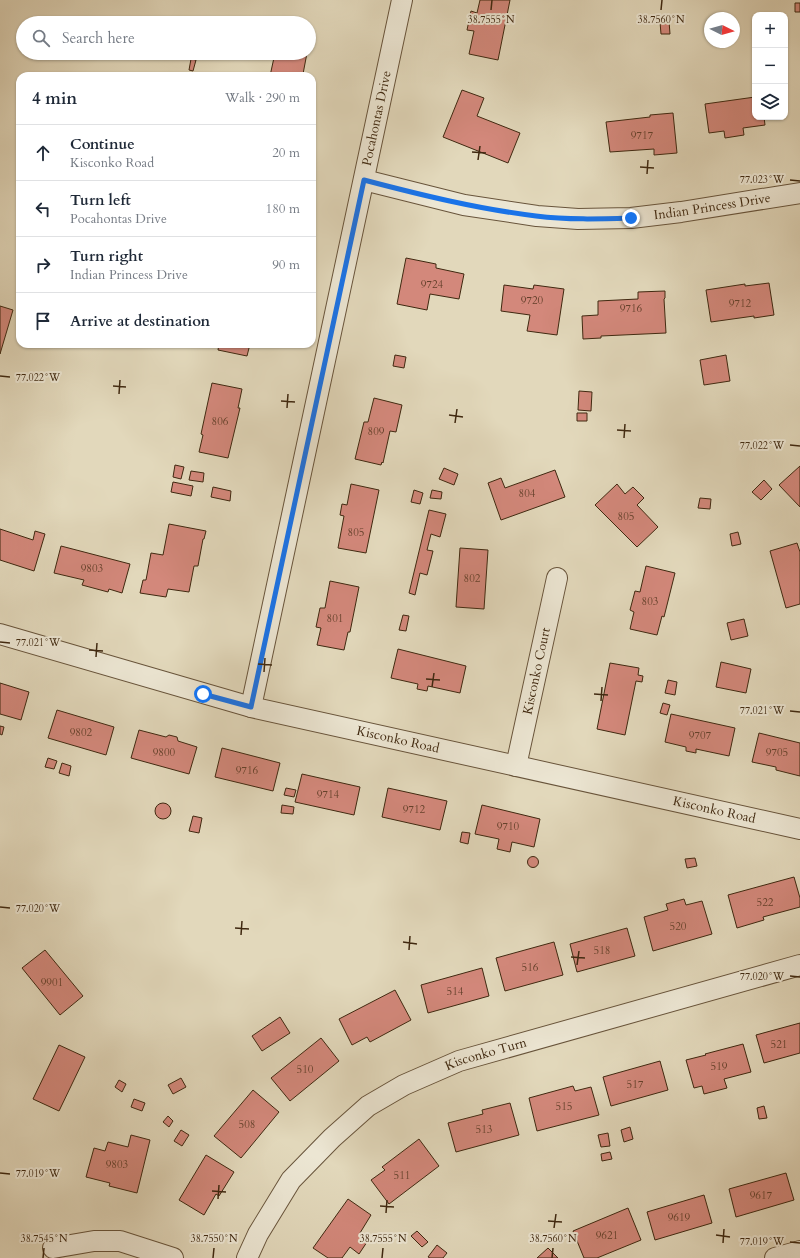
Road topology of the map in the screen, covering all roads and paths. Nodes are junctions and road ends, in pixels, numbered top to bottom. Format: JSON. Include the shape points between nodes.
{"nodes":[{"id":1,"x":402,"y":0,"type":"edge"},
{"id":2,"x":364,"y":180,"type":"junction"},
{"id":3,"x":800,"y":193,"type":"edge"},
{"id":4,"x":557,"y":578,"type":"dead end"},
{"id":5,"x":0,"y":634,"type":"edge"},
{"id":6,"x":251,"y":707,"type":"junction"},
{"id":7,"x":516,"y":766,"type":"junction"},
{"id":8,"x":800,"y":829,"type":"edge"},
{"id":9,"x":800,"y":965,"type":"edge"},
{"id":10,"x":53,"y":1248,"type":"dead end"},
{"id":11,"x":800,"y":1251,"type":"edge"},
{"id":12,"x":173,"y":1258,"type":"edge"},
{"id":13,"x":247,"y":1258,"type":"edge"},
{"id":14,"x":776,"y":1258,"type":"edge"}],
"edges":[{"from":1,"to":2,"type":"street","name":"Pocahontas Drive"},
{"from":2,"to":3,"type":"street","name":"Indian Princess Drive","via":[[464,205],[536,216],[578,219],[631,218]]},
{"from":2,"to":6,"type":"street","name":"Pocahontas Drive"},
{"from":4,"to":7,"type":"street","name":"Kisconko Court"},
{"from":5,"to":6,"type":"street","name":"Kisconko Road"},
{"from":6,"to":7,"type":"street","name":"Kisconko Road"},
{"from":7,"to":8,"type":"street","name":"Kisconko Road"},
{"from":9,"to":13,"type":"street","name":"Kisconko Turn","via":[[458,1061],[404,1085],[368,1106],[291,1180],[258,1234]]},
{"from":10,"to":12,"type":"street","via":[[94,1241],[120,1241]]},
{"from":11,"to":14,"type":"street"}]}
